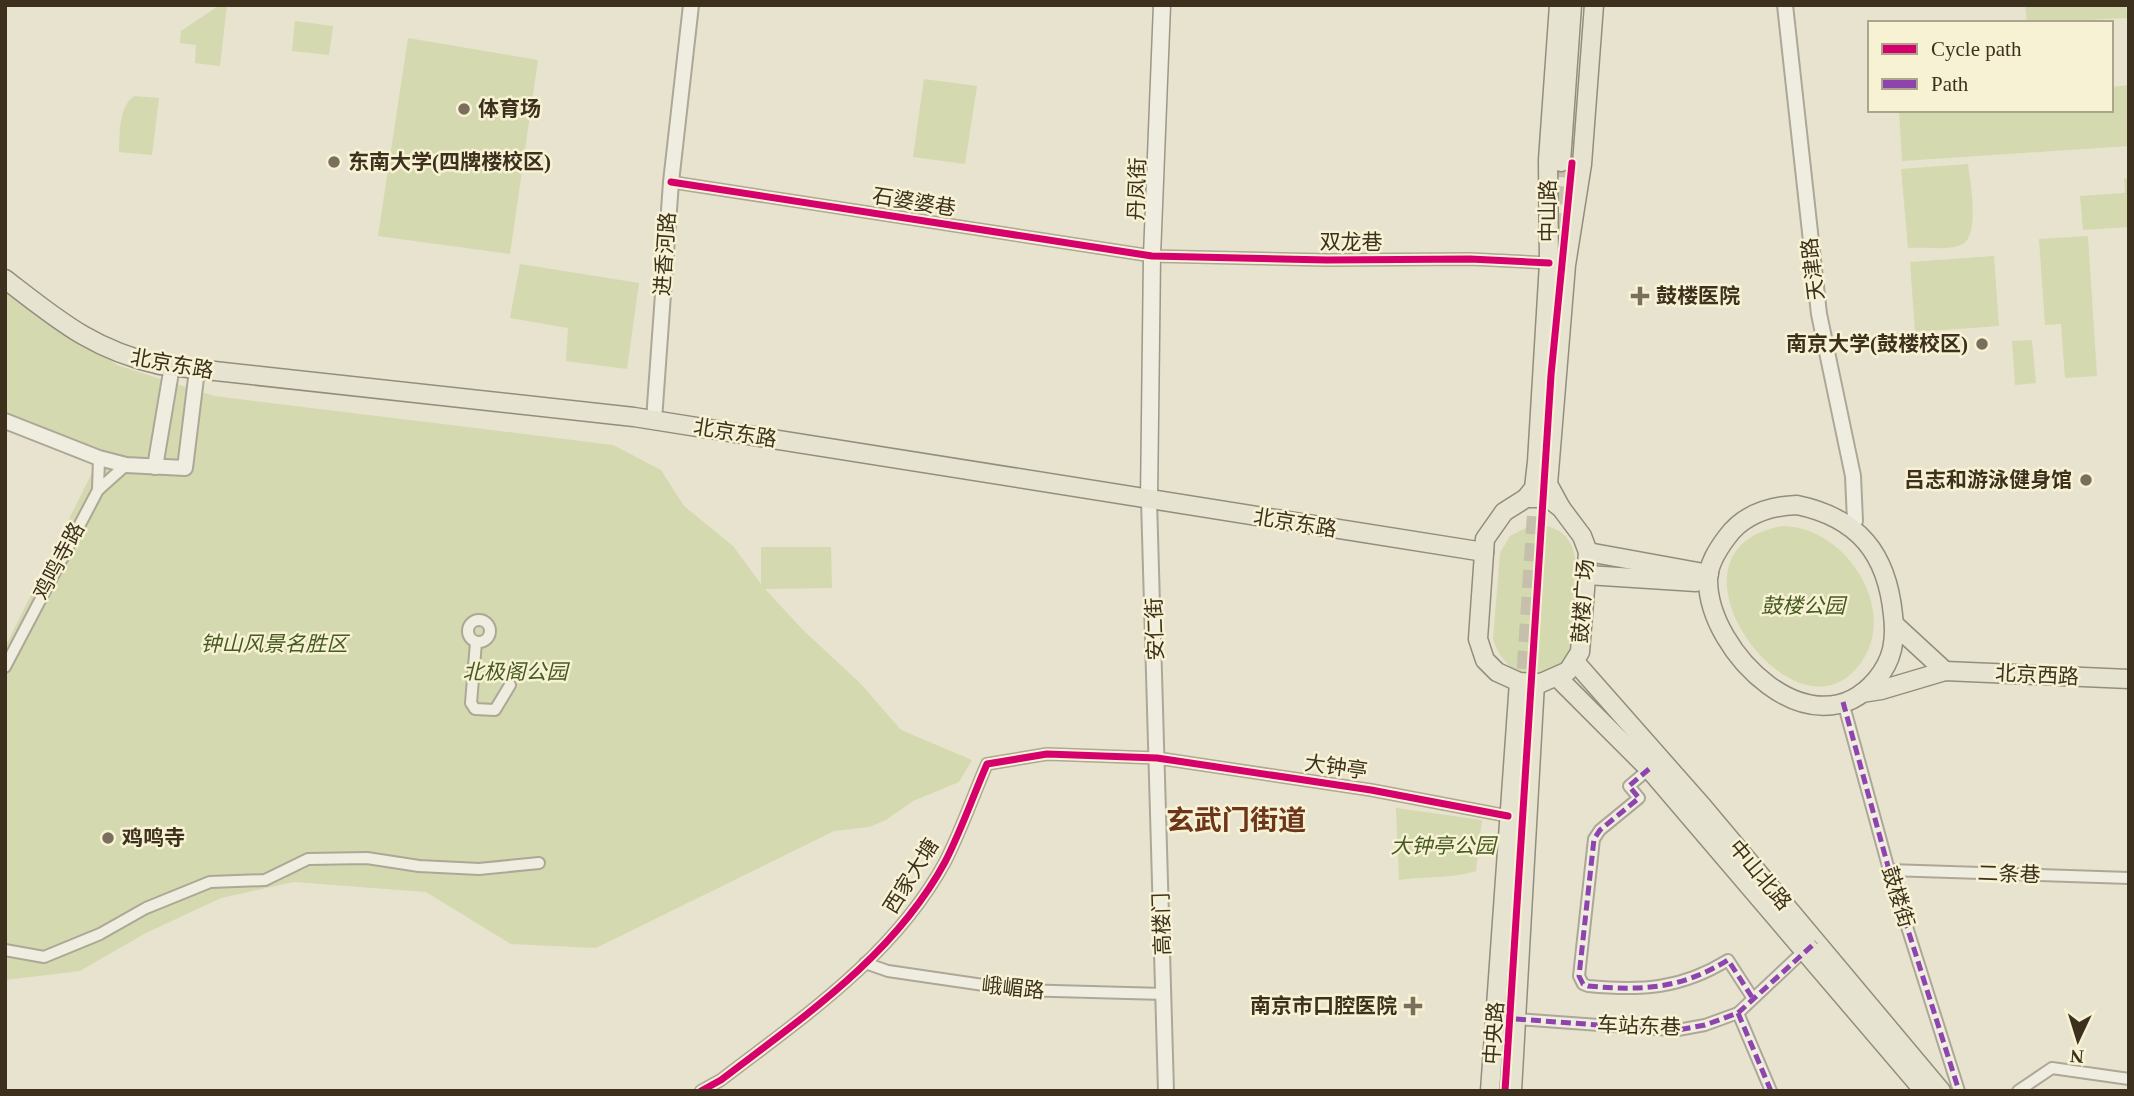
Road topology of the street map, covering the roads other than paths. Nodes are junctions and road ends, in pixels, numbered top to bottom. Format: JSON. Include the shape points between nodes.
{"nodes":[{"id":1,"x":691,"y":5,"type":"edge"},
{"id":2,"x":1162,"y":5,"type":"edge"},
{"id":3,"x":1559,"y":5,"type":"edge"},
{"id":4,"x":1572,"y":5,"type":"edge"},
{"id":5,"x":1586,"y":5,"type":"edge"},
{"id":6,"x":1594,"y":5,"type":"edge"},
{"id":7,"x":1785,"y":5,"type":"edge"},
{"id":8,"x":671,"y":182,"type":"junction"},
{"id":9,"x":1152,"y":256,"type":"junction"},
{"id":10,"x":1549,"y":263,"type":"junction"},
{"id":11,"x":5,"y":279,"type":"edge"},
{"id":12,"x":172,"y":366,"type":"junction"},
{"id":13,"x":197,"y":370,"type":"junction"},
{"id":14,"x":654,"y":420,"type":"junction"},
{"id":15,"x":5,"y":421,"type":"edge"},
{"id":16,"x":99,"y":458,"type":"junction"},
{"id":17,"x":126,"y":465,"type":"junction"},
{"id":18,"x":155,"y":467,"type":"junction"},
{"id":19,"x":98,"y":490,"type":"junction"},
{"id":20,"x":1525,"y":498,"type":"junction"},
{"id":21,"x":1149,"y":500,"type":"junction"},
{"id":22,"x":1561,"y":508,"type":"junction"},
{"id":23,"x":1849,"y":527,"type":"junction"},
{"id":24,"x":1484,"y":552,"type":"junction"},
{"id":25,"x":1587,"y":552,"type":"junction"},
{"id":26,"x":1587,"y":575,"type":"junction"},
{"id":27,"x":1708,"y":578,"type":"junction"},
{"id":28,"x":1894,"y":624,"type":"junction"},
{"id":29,"x":476,"y":642,"type":"dead end"},
{"id":30,"x":1576,"y":663,"type":"junction"},
{"id":31,"x":5,"y":667,"type":"edge"},
{"id":32,"x":1945,"y":671,"type":"junction"},
{"id":33,"x":1558,"y":678,"type":"junction"},
{"id":34,"x":2129,"y":679,"type":"edge"},
{"id":35,"x":1527,"y":683,"type":"junction"},
{"id":36,"x":510,"y":685,"type":"dead end"},
{"id":37,"x":1862,"y":693,"type":"junction"},
{"id":38,"x":1843,"y":702,"type":"junction"},
{"id":39,"x":1157,"y":758,"type":"junction"},
{"id":40,"x":1649,"y":769,"type":"junction"},
{"id":41,"x":1508,"y":816,"type":"junction"},
{"id":42,"x":539,"y":863,"type":"dead end"},
{"id":43,"x":1889,"y":870,"type":"junction"},
{"id":44,"x":2129,"y":878,"type":"edge"},
{"id":45,"x":1811,"y":945,"type":"junction"},
{"id":46,"x":5,"y":950,"type":"edge"},
{"id":47,"x":866,"y":963,"type":"junction"},
{"id":48,"x":1164,"y":994,"type":"junction"},
{"id":49,"x":1752,"y":997,"type":"junction"},
{"id":50,"x":1738,"y":1013,"type":"junction"},
{"id":51,"x":1516,"y":1019,"type":"junction"},
{"id":52,"x":2129,"y":1079,"type":"edge"},
{"id":53,"x":721,"y":1080,"type":"junction"},
{"id":54,"x":701,"y":1091,"type":"edge"},
{"id":55,"x":726,"y":1091,"type":"edge"},
{"id":56,"x":1166,"y":1091,"type":"edge"},
{"id":57,"x":1490,"y":1091,"type":"edge"},
{"id":58,"x":1512,"y":1091,"type":"edge"},
{"id":59,"x":1771,"y":1091,"type":"edge"},
{"id":60,"x":1924,"y":1091,"type":"edge"},
{"id":61,"x":1941,"y":1091,"type":"edge"},
{"id":62,"x":1959,"y":1091,"type":"edge"},
{"id":63,"x":2018,"y":1091,"type":"edge"}],
"edges":[{"from":1,"to":8,"type":"street","name":"进香河路"},
{"from":2,"to":9,"type":"main road","name":"丹凤街"},
{"from":3,"to":10,"type":"main road","name":"中山路","via":[[1548,160]]},
{"from":4,"to":5,"type":"main road","via":[[1567,162]]},
{"from":6,"to":22,"type":"main road","name":"鼓楼广场","via":[[1548,484]]},
{"from":7,"to":23,"type":"street","name":"天津路","via":[[1822,341],[1853,476],[1855,521]]},
{"from":8,"to":9,"type":"street","name":"石婆婆巷"},
{"from":8,"to":14,"type":"street","name":"进香河路"},
{"from":9,"to":10,"type":"street","name":"双龙巷"},
{"from":9,"to":21,"type":"main road","name":"丹凤街"},
{"from":10,"to":20,"type":"main road","name":"中山路","via":[[1537,462],[1534,488]]},
{"from":11,"to":12,"type":"main road","name":"北京东路","via":[[86,340],[136,360]]},
{"from":12,"to":13,"type":"main road","name":"北京东路"},
{"from":12,"to":18,"type":"street"},
{"from":13,"to":14,"type":"main road","name":"北京东路"},
{"from":13,"to":18,"type":"street","via":[[185,468]]},
{"from":14,"to":21,"type":"main road","name":"北京东路"},
{"from":15,"to":16,"type":"street"},
{"from":16,"to":17,"type":"street"},
{"from":16,"to":19,"type":"street"},
{"from":17,"to":18,"type":"street"},
{"from":17,"to":19,"type":"street","name":"鸡鸣寺路"},
{"from":19,"to":31,"type":"street","name":"鸡鸣寺路"},
{"from":20,"to":22,"type":"main road","via":[[1548,498]]},
{"from":20,"to":24,"type":"main road","via":[[1495,522],[1485,539]]},
{"from":21,"to":24,"type":"main road","name":"北京东路"},
{"from":21,"to":39,"type":"street","name":"安仁街"},
{"from":22,"to":25,"type":"main road","name":"鼓楼广场","via":[[1582,536]]},
{"from":23,"to":27,"type":"main road","via":[[1833,515],[1797,505],[1757,513],[1731,531],[1714,556]]},
{"from":23,"to":28,"type":"main road","via":[[1882,562]]},
{"from":24,"to":35,"type":"main road","via":[[1480,650],[1497,672]]},
{"from":25,"to":26,"type":"main road","name":"鼓楼广场"},
{"from":25,"to":27,"type":"main road"},
{"from":26,"to":27,"type":"main road"},
{"from":26,"to":30,"type":"main road","name":"鼓楼广场","via":[[1583,641]]},
{"from":27,"to":38,"type":"main road","via":[[1726,637],[1755,675],[1799,702]]},
{"from":28,"to":32,"type":"main road"},
{"from":28,"to":37,"type":"main road","via":[[1890,660]]},
{"from":29,"to":36,"type":"street","via":[[471,703],[475,709],[495,710]]},
{"from":30,"to":33,"type":"main road","name":"鼓楼广场"},
{"from":30,"to":45,"type":"main road","name":"中山北路"},
{"from":32,"to":34,"type":"main road","name":"北京西路"},
{"from":32,"to":37,"type":"main road","name":"北京西路"},
{"from":33,"to":35,"type":"main road","name":"鼓楼广场"},
{"from":33,"to":40,"type":"main road","name":"中山北路"},
{"from":35,"to":41,"type":"main road","name":"中央路"},
{"from":35,"to":51,"type":"main road","name":"中央路"},
{"from":37,"to":38,"type":"main road"},
{"from":38,"to":43,"type":"street","name":"鼓楼街"},
{"from":39,"to":41,"type":"street","name":"大钟亭"},
{"from":39,"to":47,"type":"street","name":"西家大塘","via":[[1047,754],[986,764],[945,863],[898,929]]},
{"from":39,"to":48,"type":"street","name":"高楼门"},
{"from":40,"to":45,"type":"main road","name":"中山北路"},
{"from":40,"to":49,"type":"street","via":[[1629,786],[1639,798],[1594,839],[1579,976],[1588,986],[1640,990],[1691,980],[1728,960]]},
{"from":41,"to":57,"type":"main road","name":"中央路"},
{"from":42,"to":46,"type":"street","via":[[479,869],[367,858],[308,859],[265,880],[210,882],[44,957]]},
{"from":43,"to":44,"type":"street","name":"二条巷"},
{"from":43,"to":62,"type":"street","name":"鼓楼街"},
{"from":45,"to":49,"type":"street","name":"车站东巷"},
{"from":45,"to":60,"type":"main road","name":"中山北路"},
{"from":45,"to":61,"type":"main road","name":"中山北路"},
{"from":47,"to":48,"type":"street","name":"峨嵋路","via":[[888,971],[1018,990]]},
{"from":47,"to":53,"type":"street","name":"西家大塘","via":[[847,983]]},
{"from":48,"to":56,"type":"street","name":"高楼门"},
{"from":49,"to":50,"type":"street","name":"车站东巷"},
{"from":50,"to":51,"type":"street","name":"车站东巷","via":[[1678,1030]]},
{"from":50,"to":59,"type":"street"},
{"from":51,"to":58,"type":"main road","name":"中央路"},
{"from":52,"to":63,"type":"street","via":[[2052,1068]]},
{"from":53,"to":54,"type":"street","name":"西家大塘"},
{"from":53,"to":55,"type":"street"}]}
